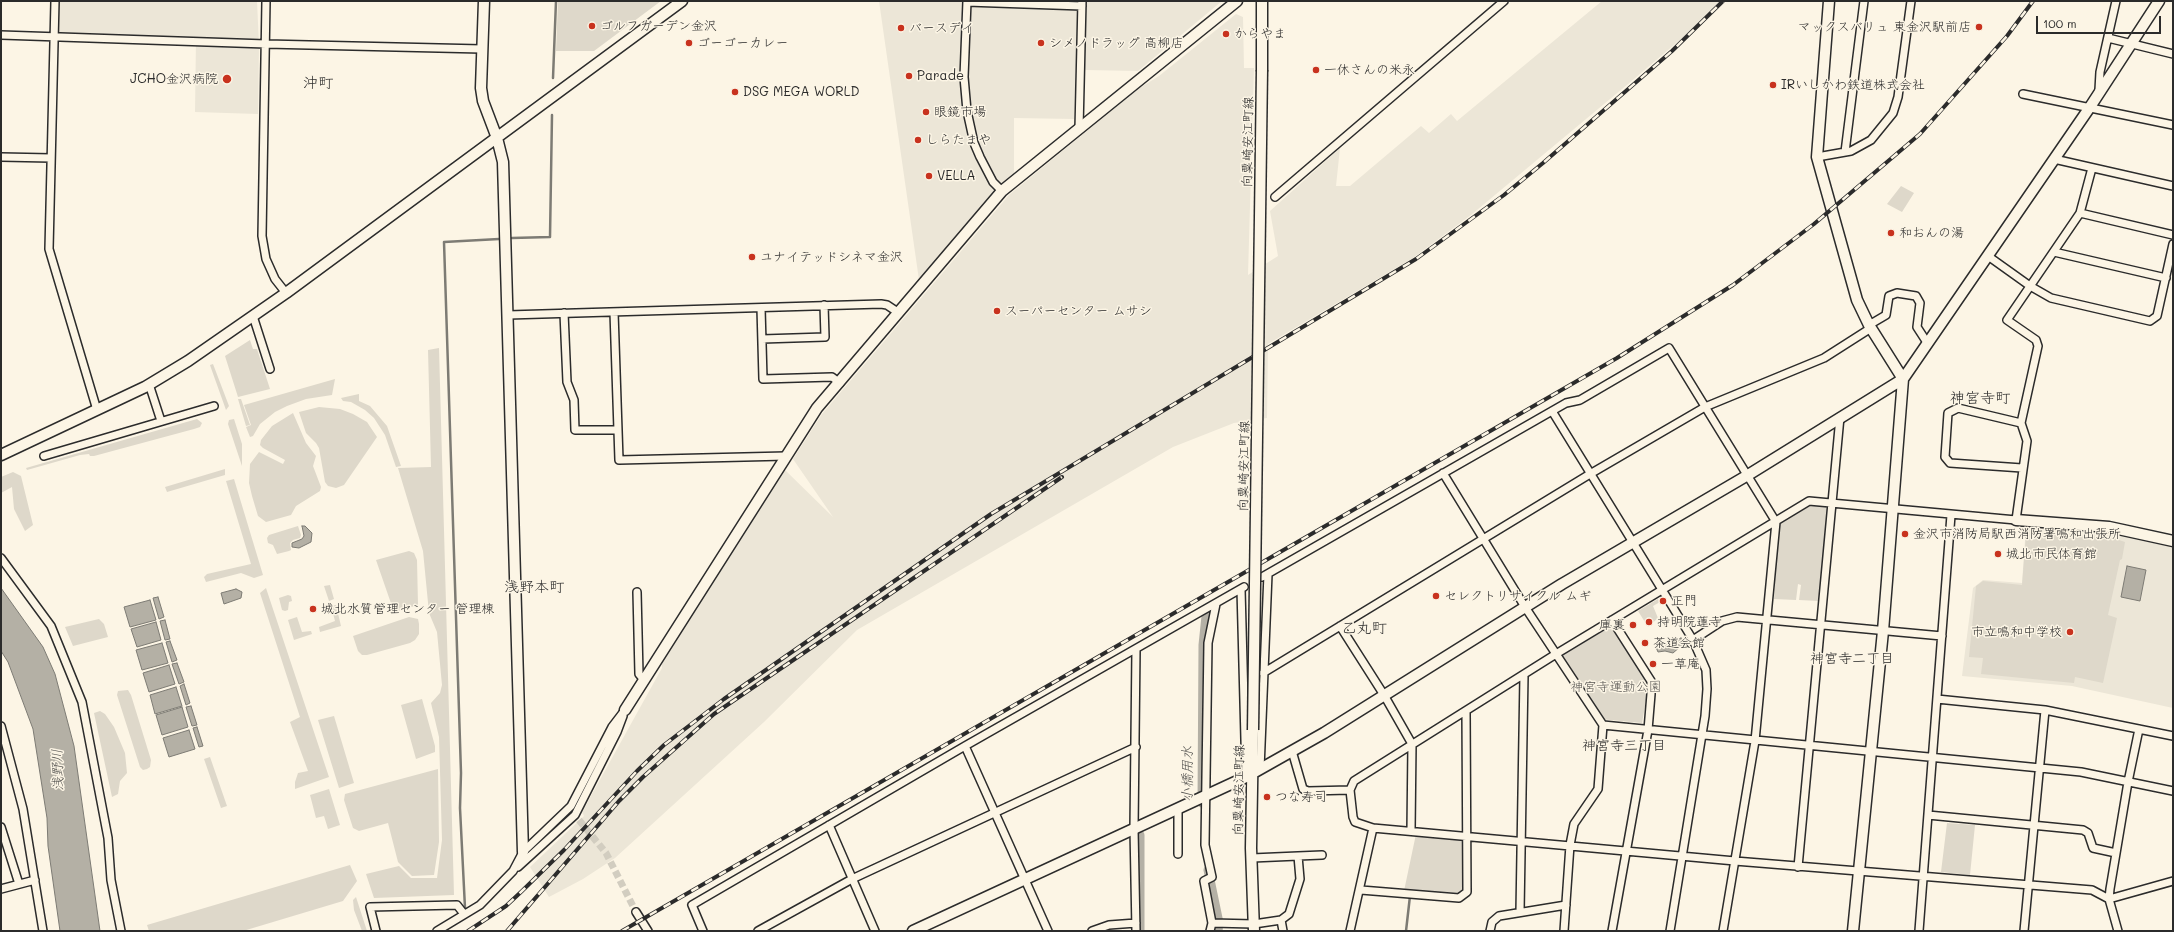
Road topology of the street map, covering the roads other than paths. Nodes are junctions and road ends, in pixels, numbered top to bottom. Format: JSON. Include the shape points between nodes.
{"nodes":[{"id":1,"x":55,"y":1,"type":"edge"},
{"id":2,"x":266,"y":1,"type":"edge"},
{"id":3,"x":484,"y":1,"type":"edge"},
{"id":4,"x":682,"y":1,"type":"edge"},
{"id":5,"x":967,"y":1,"type":"edge"},
{"id":6,"x":1237,"y":1,"type":"edge"},
{"id":7,"x":1262,"y":1,"type":"edge"},
{"id":8,"x":1504,"y":1,"type":"edge"},
{"id":9,"x":1829,"y":1,"type":"edge"},
{"id":10,"x":1864,"y":1,"type":"edge"},
{"id":11,"x":1911,"y":1,"type":"edge"},
{"id":12,"x":2116,"y":1,"type":"edge"},
{"id":13,"x":2159,"y":1,"type":"edge"},
{"id":14,"x":1082,"y":4,"type":"edge"},
{"id":15,"x":1,"y":35,"type":"edge"},
{"id":16,"x":54,"y":37,"type":"junction"},
{"id":17,"x":2108,"y":38,"type":"junction"},
{"id":18,"x":266,"y":44,"type":"junction"},
{"id":19,"x":2132,"y":44,"type":"junction"},
{"id":20,"x":482,"y":49,"type":"junction"},
{"id":21,"x":2173,"y":54,"type":"edge"},
{"id":22,"x":2100,"y":90,"type":"junction"},
{"id":23,"x":2024,"y":94,"type":"dead end"},
{"id":24,"x":2090,"y":107,"type":"junction"},
{"id":25,"x":2173,"y":125,"type":"edge"},
{"id":26,"x":1079,"y":129,"type":"junction"},
{"id":27,"x":497,"y":138,"type":"junction"},
{"id":28,"x":1845,"y":152,"type":"junction"},
{"id":29,"x":1817,"y":156,"type":"junction"},
{"id":30,"x":1,"y":157,"type":"edge"},
{"id":31,"x":52,"y":158,"type":"junction"},
{"id":32,"x":2054,"y":159,"type":"junction"},
{"id":33,"x":2092,"y":168,"type":"junction"},
{"id":34,"x":2173,"y":186,"type":"edge"},
{"id":35,"x":1002,"y":191,"type":"junction"},
{"id":36,"x":1275,"y":196,"type":"dead end"},
{"id":37,"x":2080,"y":213,"type":"junction"},
{"id":38,"x":2173,"y":235,"type":"edge"},
{"id":39,"x":2173,"y":244,"type":"edge"},
{"id":40,"x":2054,"y":252,"type":"junction"},
{"id":41,"x":1988,"y":256,"type":"junction"},
{"id":42,"x":2166,"y":278,"type":"junction"},
{"id":43,"x":2030,"y":286,"type":"junction"},
{"id":44,"x":286,"y":293,"type":"junction"},
{"id":45,"x":824,"y":305,"type":"junction"},
{"id":46,"x":761,"y":308,"type":"junction"},
{"id":47,"x":614,"y":312,"type":"junction"},
{"id":48,"x":564,"y":314,"type":"junction"},
{"id":49,"x":899,"y":314,"type":"junction"},
{"id":50,"x":508,"y":315,"type":"junction"},
{"id":51,"x":253,"y":316,"type":"junction"},
{"id":52,"x":1870,"y":326,"type":"junction"},
{"id":53,"x":762,"y":339,"type":"junction"},
{"id":54,"x":1928,"y":344,"type":"junction"},
{"id":55,"x":270,"y":369,"type":"dead end"},
{"id":56,"x":1903,"y":379,"type":"junction"},
{"id":57,"x":840,"y":382,"type":"junction"},
{"id":58,"x":149,"y":384,"type":"junction"},
{"id":59,"x":214,"y":406,"type":"dead end"},
{"id":60,"x":1705,"y":407,"type":"junction"},
{"id":61,"x":97,"y":410,"type":"junction"},
{"id":62,"x":1552,"y":411,"type":"junction"},
{"id":63,"x":1840,"y":417,"type":"junction"},
{"id":64,"x":160,"y":421,"type":"junction"},
{"id":65,"x":2021,"y":423,"type":"junction"},
{"id":66,"x":618,"y":430,"type":"junction"},
{"id":67,"x":1,"y":455,"type":"edge"},
{"id":68,"x":44,"y":456,"type":"dead end"},
{"id":69,"x":786,"y":456,"type":"junction"},
{"id":70,"x":2022,"y":468,"type":"junction"},
{"id":71,"x":1444,"y":473,"type":"junction"},
{"id":72,"x":1590,"y":474,"type":"junction"},
{"id":73,"x":1748,"y":475,"type":"junction"},
{"id":74,"x":1832,"y":503,"type":"junction"},
{"id":75,"x":1893,"y":509,"type":"junction"},
{"id":76,"x":1951,"y":515,"type":"junction"},
{"id":77,"x":2016,"y":520,"type":"junction"},
{"id":78,"x":1776,"y":522,"type":"junction"},
{"id":79,"x":1484,"y":539,"type":"junction"},
{"id":80,"x":2173,"y":541,"type":"edge"},
{"id":81,"x":1632,"y":543,"type":"junction"},
{"id":82,"x":1,"y":558,"type":"edge"},
{"id":83,"x":1662,"y":591,"type":"junction"},
{"id":84,"x":637,"y":592,"type":"dead end"},
{"id":85,"x":1216,"y":604,"type":"junction"},
{"id":86,"x":1525,"y":607,"type":"junction"},
{"id":87,"x":1768,"y":619,"type":"junction"},
{"id":88,"x":1612,"y":620,"type":"junction"},
{"id":89,"x":1821,"y":625,"type":"junction"},
{"id":90,"x":1340,"y":626,"type":"junction"},
{"id":91,"x":1883,"y":631,"type":"junction"},
{"id":92,"x":1942,"y":636,"type":"junction"},
{"id":93,"x":1693,"y":640,"type":"junction"},
{"id":94,"x":1136,"y":649,"type":"junction"},
{"id":95,"x":1556,"y":654,"type":"junction"},
{"id":96,"x":1263,"y":673,"type":"junction"},
{"id":97,"x":1524,"y":675,"type":"junction"},
{"id":98,"x":644,"y":680,"type":"junction"},
{"id":99,"x":1384,"y":695,"type":"junction"},
{"id":100,"x":1937,"y":699,"type":"junction"},
{"id":101,"x":625,"y":710,"type":"junction"},
{"id":102,"x":2045,"y":710,"type":"junction"},
{"id":103,"x":1466,"y":711,"type":"junction"},
{"id":104,"x":1603,"y":725,"type":"junction"},
{"id":105,"x":1,"y":726,"type":"edge"},
{"id":106,"x":2139,"y":729,"type":"junction"},
{"id":107,"x":1648,"y":730,"type":"junction"},
{"id":108,"x":1701,"y":735,"type":"junction"},
{"id":109,"x":2173,"y":736,"type":"edge"},
{"id":110,"x":1755,"y":741,"type":"junction"},
{"id":111,"x":1412,"y":744,"type":"junction"},
{"id":112,"x":965,"y":746,"type":"junction"},
{"id":113,"x":1809,"y":746,"type":"junction"},
{"id":114,"x":1136,"y":747,"type":"junction"},
{"id":115,"x":1292,"y":751,"type":"junction"},
{"id":116,"x":1871,"y":752,"type":"junction"},
{"id":117,"x":1932,"y":758,"type":"junction"},
{"id":118,"x":2039,"y":767,"type":"junction"},
{"id":119,"x":1253,"y":773,"type":"junction"},
{"id":120,"x":2128,"y":782,"type":"junction"},
{"id":121,"x":1350,"y":790,"type":"junction"},
{"id":122,"x":2173,"y":791,"type":"edge"},
{"id":123,"x":1206,"y":797,"type":"junction"},
{"id":124,"x":1178,"y":809,"type":"junction"},
{"id":125,"x":995,"y":813,"type":"junction"},
{"id":126,"x":1928,"y":815,"type":"junction"},
{"id":127,"x":829,"y":826,"type":"junction"},
{"id":128,"x":2034,"y":826,"type":"junction"},
{"id":129,"x":1,"y":827,"type":"edge"},
{"id":130,"x":1373,"y":828,"type":"junction"},
{"id":131,"x":1134,"y":829,"type":"junction"},
{"id":132,"x":1411,"y":831,"type":"junction"},
{"id":133,"x":1465,"y":836,"type":"junction"},
{"id":134,"x":1521,"y":841,"type":"junction"},
{"id":135,"x":1570,"y":845,"type":"junction"},
{"id":136,"x":1625,"y":850,"type":"junction"},
{"id":137,"x":523,"y":852,"type":"junction"},
{"id":138,"x":2116,"y":853,"type":"junction"},
{"id":139,"x":1178,"y":854,"type":"dead end"},
{"id":140,"x":1322,"y":855,"type":"dead end"},
{"id":141,"x":1298,"y":856,"type":"junction"},
{"id":142,"x":1681,"y":856,"type":"junction"},
{"id":143,"x":1252,"y":858,"type":"junction"},
{"id":144,"x":1735,"y":861,"type":"junction"},
{"id":145,"x":1798,"y":867,"type":"junction"},
{"id":146,"x":513,"y":871,"type":"junction"},
{"id":147,"x":1859,"y":871,"type":"junction"},
{"id":148,"x":1923,"y":876,"type":"junction"},
{"id":149,"x":852,"y":879,"type":"junction"},
{"id":150,"x":35,"y":880,"type":"junction"},
{"id":151,"x":1026,"y":880,"type":"junction"},
{"id":152,"x":2173,"y":882,"type":"edge"},
{"id":153,"x":19,"y":884,"type":"junction"},
{"id":154,"x":2028,"y":884,"type":"junction"},
{"id":155,"x":1,"y":889,"type":"edge"},
{"id":156,"x":1361,"y":890,"type":"junction"},
{"id":157,"x":2109,"y":899,"type":"junction"},
{"id":158,"x":1566,"y":905,"type":"junction"},
{"id":159,"x":636,"y":912,"type":"tunnel mouth"},
{"id":160,"x":1520,"y":912,"type":"junction"},
{"id":161,"x":464,"y":914,"type":"junction"},
{"id":162,"x":1281,"y":920,"type":"junction"},
{"id":163,"x":1136,"y":923,"type":"junction"},
{"id":164,"x":1211,"y":927,"type":"edge"},
{"id":165,"x":1254,"y":927,"type":"edge"},
{"id":166,"x":43,"y":931,"type":"edge"},
{"id":167,"x":122,"y":931,"type":"edge"},
{"id":168,"x":376,"y":931,"type":"edge"},
{"id":169,"x":437,"y":931,"type":"edge"},
{"id":170,"x":648,"y":931,"type":"edge"},
{"id":171,"x":703,"y":931,"type":"edge"},
{"id":172,"x":758,"y":931,"type":"edge"},
{"id":173,"x":875,"y":931,"type":"edge"},
{"id":174,"x":913,"y":931,"type":"edge"},
{"id":175,"x":1048,"y":931,"type":"edge"},
{"id":176,"x":1092,"y":931,"type":"edge"},
{"id":177,"x":1136,"y":931,"type":"edge"},
{"id":178,"x":1283,"y":931,"type":"edge"},
{"id":179,"x":1350,"y":931,"type":"edge"},
{"id":180,"x":1490,"y":931,"type":"edge"},
{"id":181,"x":1564,"y":931,"type":"edge"},
{"id":182,"x":1612,"y":931,"type":"edge"},
{"id":183,"x":1670,"y":931,"type":"edge"},
{"id":184,"x":1723,"y":931,"type":"edge"},
{"id":185,"x":1853,"y":931,"type":"edge"},
{"id":186,"x":1919,"y":931,"type":"edge"},
{"id":187,"x":2024,"y":931,"type":"edge"},
{"id":188,"x":2118,"y":931,"type":"edge"}],
"edges":[{"from":1,"to":16,"type":"street"},
{"from":2,"to":18,"type":"street"},
{"from":3,"to":20,"type":"street"},
{"from":4,"to":27,"type":"street"},
{"from":5,"to":14,"type":"street"},
{"from":5,"to":35,"type":"street","via":[[964,77],[967,111],[980,157]]},
{"from":6,"to":26,"type":"street"},
{"from":7,"to":119,"type":"street","name":"向粟崎安江町線","bridge":true},
{"from":8,"to":36,"type":"street"},
{"from":9,"to":29,"type":"street"},
{"from":10,"to":28,"type":"street"},
{"from":11,"to":28,"type":"street","via":[[1898,97],[1893,113],[1871,140]]},
{"from":12,"to":17,"type":"street"},
{"from":13,"to":19,"type":"street"},
{"from":14,"to":26,"type":"street"},
{"from":15,"to":16,"type":"street"},
{"from":16,"to":18,"type":"street"},
{"from":16,"to":31,"type":"street"},
{"from":17,"to":19,"type":"street"},
{"from":17,"to":22,"type":"street","via":[[2100,72]]},
{"from":18,"to":20,"type":"street"},
{"from":18,"to":44,"type":"street","via":[[262,236],[266,259],[275,279]]},
{"from":19,"to":21,"type":"street"},
{"from":19,"to":22,"type":"street"},
{"from":20,"to":27,"type":"street","via":[[483,101]]},
{"from":22,"to":24,"type":"street"},
{"from":23,"to":24,"type":"street"},
{"from":24,"to":25,"type":"street"},
{"from":24,"to":32,"type":"street"},
{"from":26,"to":35,"type":"street"},
{"from":27,"to":44,"type":"street"},
{"from":27,"to":50,"type":"street","via":[[503,162]]},
{"from":28,"to":29,"type":"street"},
{"from":29,"to":52,"type":"street","via":[[1857,300]]},
{"from":30,"to":31,"type":"street"},
{"from":31,"to":61,"type":"street","via":[[49,249]]},
{"from":32,"to":33,"type":"street"},
{"from":32,"to":41,"type":"street"},
{"from":33,"to":34,"type":"street"},
{"from":33,"to":37,"type":"street"},
{"from":35,"to":49,"type":"street"},
{"from":37,"to":38,"type":"street"},
{"from":37,"to":40,"type":"street"},
{"from":39,"to":42,"type":"street"},
{"from":40,"to":42,"type":"street"},
{"from":40,"to":43,"type":"street"},
{"from":41,"to":43,"type":"street"},
{"from":41,"to":54,"type":"street"},
{"from":42,"to":43,"type":"street","via":[[2157,316],[2150,321],[2051,298]]},
{"from":43,"to":65,"type":"street","via":[[2007,320],[2036,340],[2038,346]]},
{"from":44,"to":51,"type":"street"},
{"from":45,"to":46,"type":"street"},
{"from":45,"to":49,"type":"street","via":[[881,304],[887,305]]},
{"from":45,"to":53,"type":"street","via":[[825,337]]},
{"from":46,"to":47,"type":"street"},
{"from":46,"to":53,"type":"street"},
{"from":47,"to":48,"type":"street"},
{"from":47,"to":66,"type":"street"},
{"from":48,"to":50,"type":"street"},
{"from":48,"to":66,"type":"street","via":[[567,382],[574,400],[575,430]]},
{"from":49,"to":57,"type":"street"},
{"from":50,"to":137,"type":"street"},
{"from":51,"to":55,"type":"street"},
{"from":51,"to":58,"type":"street","via":[[188,361]]},
{"from":52,"to":54,"type":"street","via":[[1886,315],[1889,296],[1897,293],[1916,296],[1920,303],[1917,327]]},
{"from":52,"to":56,"type":"street"},
{"from":52,"to":60,"type":"street","via":[[1824,358]]},
{"from":53,"to":57,"type":"street","via":[[763,378],[832,377]]},
{"from":54,"to":56,"type":"street"},
{"from":56,"to":63,"type":"street"},
{"from":56,"to":75,"type":"street"},
{"from":57,"to":69,"type":"street","via":[[817,408]]},
{"from":58,"to":61,"type":"street"},
{"from":58,"to":64,"type":"street"},
{"from":59,"to":64,"type":"street"},
{"from":60,"to":62,"type":"street","via":[[1669,348],[1580,400],[1566,403]]},
{"from":60,"to":72,"type":"street"},
{"from":60,"to":73,"type":"street"},
{"from":61,"to":67,"type":"street"},
{"from":62,"to":71,"type":"street"},
{"from":62,"to":72,"type":"street"},
{"from":63,"to":73,"type":"street"},
{"from":63,"to":74,"type":"street"},
{"from":64,"to":68,"type":"street"},
{"from":65,"to":70,"type":"street","via":[[2027,441]]},
{"from":65,"to":70,"type":"street","via":[[1958,408],[1948,413],[1945,457],[1950,463]]},
{"from":66,"to":69,"type":"street","via":[[619,460]]},
{"from":69,"to":98,"type":"street"},
{"from":70,"to":77,"type":"street"},
{"from":71,"to":79,"type":"street"},
{"from":71,"to":96,"type":"street","via":[[1265,575]]},
{"from":72,"to":79,"type":"street"},
{"from":72,"to":81,"type":"street"},
{"from":73,"to":78,"type":"street"},
{"from":73,"to":81,"type":"street"},
{"from":74,"to":75,"type":"street"},
{"from":74,"to":78,"type":"street","via":[[1809,501]]},
{"from":74,"to":89,"type":"street"},
{"from":75,"to":76,"type":"street"},
{"from":75,"to":91,"type":"street"},
{"from":76,"to":77,"type":"street"},
{"from":76,"to":92,"type":"street"},
{"from":77,"to":80,"type":"street","via":[[2109,528]]},
{"from":78,"to":83,"type":"street"},
{"from":78,"to":87,"type":"street"},
{"from":79,"to":86,"type":"street"},
{"from":79,"to":90,"type":"street"},
{"from":81,"to":83,"type":"street"},
{"from":81,"to":86,"type":"street"},
{"from":82,"to":167,"type":"street","via":[[51,626],[82,702],[108,838],[111,880]]},
{"from":83,"to":88,"type":"street"},
{"from":83,"to":93,"type":"street"},
{"from":84,"to":98,"type":"street","via":[[639,674]]},
{"from":85,"to":94,"type":"street"},
{"from":85,"to":119,"type":"street","via":[[1242,588]]},
{"from":85,"to":123,"type":"street","via":[[1208,644]]},
{"from":86,"to":95,"type":"street"},
{"from":86,"to":99,"type":"street"},
{"from":87,"to":89,"type":"street"},
{"from":87,"to":93,"type":"street","via":[[1738,617],[1722,621]]},
{"from":87,"to":110,"type":"street"},
{"from":88,"to":95,"type":"street"},
{"from":88,"to":107,"type":"street","via":[[1651,681]]},
{"from":89,"to":91,"type":"street"},
{"from":89,"to":113,"type":"street"},
{"from":90,"to":96,"type":"street"},
{"from":90,"to":99,"type":"street"},
{"from":91,"to":92,"type":"street"},
{"from":91,"to":116,"type":"street"},
{"from":92,"to":100,"type":"street"},
{"from":93,"to":108,"type":"street","via":[[1706,670],[1707,689]]},
{"from":94,"to":112,"type":"street"},
{"from":94,"to":114,"type":"street"},
{"from":95,"to":97,"type":"street"},
{"from":95,"to":104,"type":"street"},
{"from":96,"to":119,"type":"street"},
{"from":97,"to":103,"type":"street"},
{"from":97,"to":134,"type":"street"},
{"from":98,"to":101,"type":"street"},
{"from":99,"to":111,"type":"street"},
{"from":99,"to":115,"type":"street"},
{"from":100,"to":102,"type":"street"},
{"from":100,"to":117,"type":"street"},
{"from":101,"to":137,"type":"street","via":[[612,727],[571,806]]},
{"from":101,"to":146,"type":"street","via":[[578,818]]},
{"from":102,"to":106,"type":"street"},
{"from":102,"to":118,"type":"street"},
{"from":103,"to":111,"type":"street"},
{"from":103,"to":133,"type":"street"},
{"from":104,"to":107,"type":"street"},
{"from":104,"to":135,"type":"street","via":[[1598,789],[1574,824]]},
{"from":105,"to":150,"type":"street","via":[[23,809]]},
{"from":106,"to":109,"type":"street"},
{"from":106,"to":120,"type":"street"},
{"from":107,"to":108,"type":"street"},
{"from":107,"to":136,"type":"street"},
{"from":108,"to":110,"type":"street"},
{"from":108,"to":142,"type":"street"},
{"from":110,"to":113,"type":"street"},
{"from":110,"to":144,"type":"street"},
{"from":111,"to":121,"type":"street","via":[[1354,781]]},
{"from":111,"to":132,"type":"street"},
{"from":112,"to":125,"type":"street"},
{"from":112,"to":127,"type":"street"},
{"from":113,"to":116,"type":"street"},
{"from":113,"to":145,"type":"street"},
{"from":114,"to":125,"type":"street"},
{"from":114,"to":131,"type":"street"},
{"from":115,"to":119,"type":"street"},
{"from":115,"to":121,"type":"street","via":[[1303,788],[1308,791]]},
{"from":116,"to":117,"type":"street"},
{"from":116,"to":147,"type":"street"},
{"from":117,"to":118,"type":"street"},
{"from":117,"to":126,"type":"street"},
{"from":118,"to":120,"type":"street","via":[[2081,772]]},
{"from":118,"to":128,"type":"street"},
{"from":119,"to":123,"type":"street"},
{"from":119,"to":143,"type":"street","name":"向粟崎安江町線"},
{"from":120,"to":122,"type":"street"},
{"from":120,"to":138,"type":"street"},
{"from":121,"to":130,"type":"street","via":[[1355,822]]},
{"from":123,"to":124,"type":"street"},
{"from":123,"to":164,"type":"street","via":[[1205,845],[1212,877],[1204,881]]},
{"from":124,"to":131,"type":"street"},
{"from":124,"to":139,"type":"street"},
{"from":125,"to":149,"type":"street"},
{"from":125,"to":151,"type":"street"},
{"from":126,"to":128,"type":"street"},
{"from":126,"to":148,"type":"street"},
{"from":127,"to":149,"type":"street"},
{"from":127,"to":171,"type":"street","via":[[692,905]]},
{"from":128,"to":138,"type":"street","via":[[2083,830],[2088,833],[2093,848]]},
{"from":128,"to":154,"type":"street"},
{"from":129,"to":153,"type":"street"},
{"from":130,"to":132,"type":"street"},
{"from":130,"to":156,"type":"street"},
{"from":131,"to":151,"type":"street"},
{"from":131,"to":163,"type":"street"},
{"from":132,"to":133,"type":"street"},
{"from":133,"to":134,"type":"street"},
{"from":133,"to":156,"type":"street","via":[[1467,892],[1459,898]]},
{"from":134,"to":135,"type":"street"},
{"from":134,"to":160,"type":"street"},
{"from":135,"to":136,"type":"street"},
{"from":135,"to":158,"type":"street"},
{"from":136,"to":142,"type":"street"},
{"from":136,"to":182,"type":"street"},
{"from":137,"to":146,"type":"street"},
{"from":138,"to":157,"type":"street"},
{"from":140,"to":141,"type":"street"},
{"from":141,"to":143,"type":"street"},
{"from":141,"to":162,"type":"street","via":[[1300,879],[1289,914]]},
{"from":142,"to":144,"type":"street"},
{"from":142,"to":183,"type":"street"},
{"from":143,"to":165,"type":"street","name":"向粟崎安江町線"},
{"from":144,"to":145,"type":"street"},
{"from":144,"to":184,"type":"street"},
{"from":145,"to":147,"type":"street"},
{"from":146,"to":161,"type":"street","via":[[480,905]]},
{"from":147,"to":148,"type":"street"},
{"from":147,"to":185,"type":"street"},
{"from":148,"to":154,"type":"street"},
{"from":148,"to":186,"type":"street"},
{"from":149,"to":172,"type":"street"},
{"from":149,"to":173,"type":"street"},
{"from":150,"to":153,"type":"street"},
{"from":150,"to":166,"type":"street"},
{"from":151,"to":174,"type":"street"},
{"from":151,"to":175,"type":"street"},
{"from":152,"to":157,"type":"street"},
{"from":153,"to":155,"type":"street"},
{"from":154,"to":157,"type":"street","via":[[2092,890]]},
{"from":154,"to":187,"type":"street"},
{"from":156,"to":179,"type":"street"},
{"from":157,"to":188,"type":"street"},
{"from":158,"to":160,"type":"street"},
{"from":158,"to":181,"type":"street"},
{"from":159,"to":170,"type":"street"},
{"from":160,"to":180,"type":"street","via":[[1499,916],[1492,922]]},
{"from":161,"to":168,"type":"street","via":[[458,905],[370,907]]},
{"from":161,"to":169,"type":"street"},
{"from":162,"to":165,"type":"street"},
{"from":162,"to":178,"type":"street"},
{"from":163,"to":176,"type":"street","via":[[1109,925]]},
{"from":163,"to":177,"type":"street"},
{"from":164,"to":165,"type":"street"}]}
